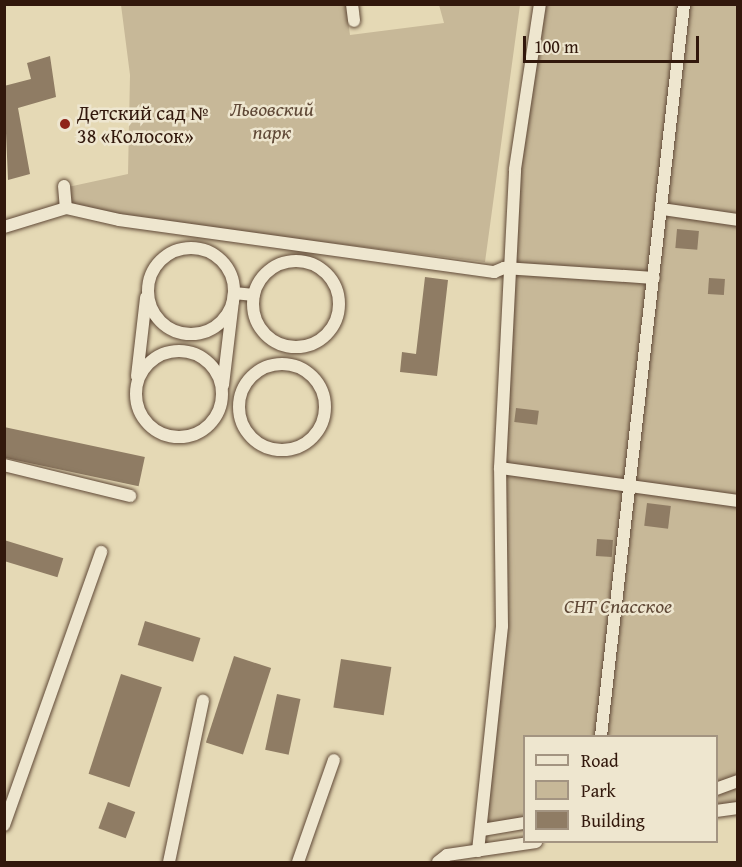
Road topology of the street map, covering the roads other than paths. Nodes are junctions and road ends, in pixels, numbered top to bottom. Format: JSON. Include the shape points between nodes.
{"nodes":[{"id":1,"x":352,"y":4,"type":"edge"},
{"id":2,"x":540,"y":4,"type":"edge"},
{"id":3,"x":684,"y":4,"type":"edge"},
{"id":4,"x":354,"y":21,"type":"dead end"},
{"id":5,"x":64,"y":186,"type":"dead end"},
{"id":6,"x":66,"y":208,"type":"junction"},
{"id":7,"x":662,"y":209,"type":"junction"},
{"id":8,"x":738,"y":220,"type":"edge"},
{"id":9,"x":4,"y":227,"type":"edge"},
{"id":10,"x":512,"y":268,"type":"junction"},
{"id":11,"x":654,"y":278,"type":"junction"},
{"id":12,"x":147,"y":290,"type":"junction"},
{"id":13,"x":234,"y":293,"type":"junction"},
{"id":14,"x":254,"y":295,"type":"junction"},
{"id":15,"x":294,"y":348,"type":"junction"},
{"id":16,"x":305,"y":370,"type":"junction"},
{"id":17,"x":135,"y":392,"type":"junction"},
{"id":18,"x":222,"y":395,"type":"junction"},
{"id":19,"x":4,"y":465,"type":"edge"},
{"id":20,"x":500,"y":468,"type":"junction"},
{"id":21,"x":628,"y":487,"type":"junction"},
{"id":22,"x":130,"y":496,"type":"dead end"},
{"id":23,"x":738,"y":501,"type":"edge"},
{"id":24,"x":101,"y":552,"type":"dead end"},
{"id":25,"x":203,"y":701,"type":"dead end"},
{"id":26,"x":601,"y":735,"type":"edge"},
{"id":27,"x":334,"y":760,"type":"dead end"},
{"id":28,"x":738,"y":781,"type":"edge"},
{"id":29,"x":718,"y":789,"type":"edge"},
{"id":30,"x":738,"y":808,"type":"edge"},
{"id":31,"x":718,"y":811,"type":"edge"},
{"id":32,"x":523,"y":823,"type":"edge"},
{"id":33,"x":4,"y":825,"type":"edge"},
{"id":34,"x":482,"y":830,"type":"junction"},
{"id":35,"x":530,"y":843,"type":"edge"},
{"id":36,"x":478,"y":851,"type":"junction"},
{"id":37,"x":169,"y":862,"type":"edge"},
{"id":38,"x":298,"y":862,"type":"edge"},
{"id":39,"x":438,"y":862,"type":"edge"}],
"edges":[{"from":1,"to":4,"type":"street"},
{"from":2,"to":10,"type":"street","via":[[515,169]]},
{"from":3,"to":7,"type":"street"},
{"from":5,"to":6,"type":"street"},
{"from":6,"to":9,"type":"street"},
{"from":6,"to":10,"type":"street","via":[[330,250],[494,272]]},
{"from":7,"to":8,"type":"street"},
{"from":7,"to":11,"type":"street"},
{"from":10,"to":11,"type":"street"},
{"from":10,"to":20,"type":"street"},
{"from":11,"to":21,"type":"street"},
{"from":12,"to":13,"type":"street","via":[[162,261],[192,248],[221,262]]},
{"from":12,"to":13,"type":"street","via":[[152,312],[168,328],[189,335],[211,330],[228,314]]},
{"from":12,"to":17,"type":"street"},
{"from":13,"to":14,"type":"street"},
{"from":13,"to":18,"type":"street"},
{"from":14,"to":15,"type":"street","via":[[257,325],[273,341]]},
{"from":14,"to":15,"type":"street","via":[[258,281],[275,266],[297,261],[318,267],[334,283],[339,305],[333,327],[316,342]]},
{"from":15,"to":16,"type":"street"},
{"from":16,"to":16,"type":"street","via":[[320,386],[325,408],[319,430],[302,445],[280,450],[259,444],[243,427],[238,405],[245,384],[261,368],[283,363]]},
{"from":17,"to":18,"type":"street","via":[[150,363],[180,350],[202,357],[217,373]]},
{"from":17,"to":18,"type":"street","via":[[140,414],[156,431],[177,437],[199,432],[216,417]]},
{"from":19,"to":22,"type":"street"},
{"from":20,"to":21,"type":"street"},
{"from":20,"to":34,"type":"street","via":[[502,626]]},
{"from":21,"to":23,"type":"street"},
{"from":21,"to":26,"type":"street"},
{"from":24,"to":33,"type":"street"},
{"from":25,"to":37,"type":"street"},
{"from":27,"to":38,"type":"street"},
{"from":28,"to":29,"type":"street"},
{"from":30,"to":31,"type":"street"},
{"from":32,"to":34,"type":"street"},
{"from":34,"to":36,"type":"street"},
{"from":35,"to":36,"type":"street"},
{"from":36,"to":39,"type":"street","via":[[447,855]]}]}
